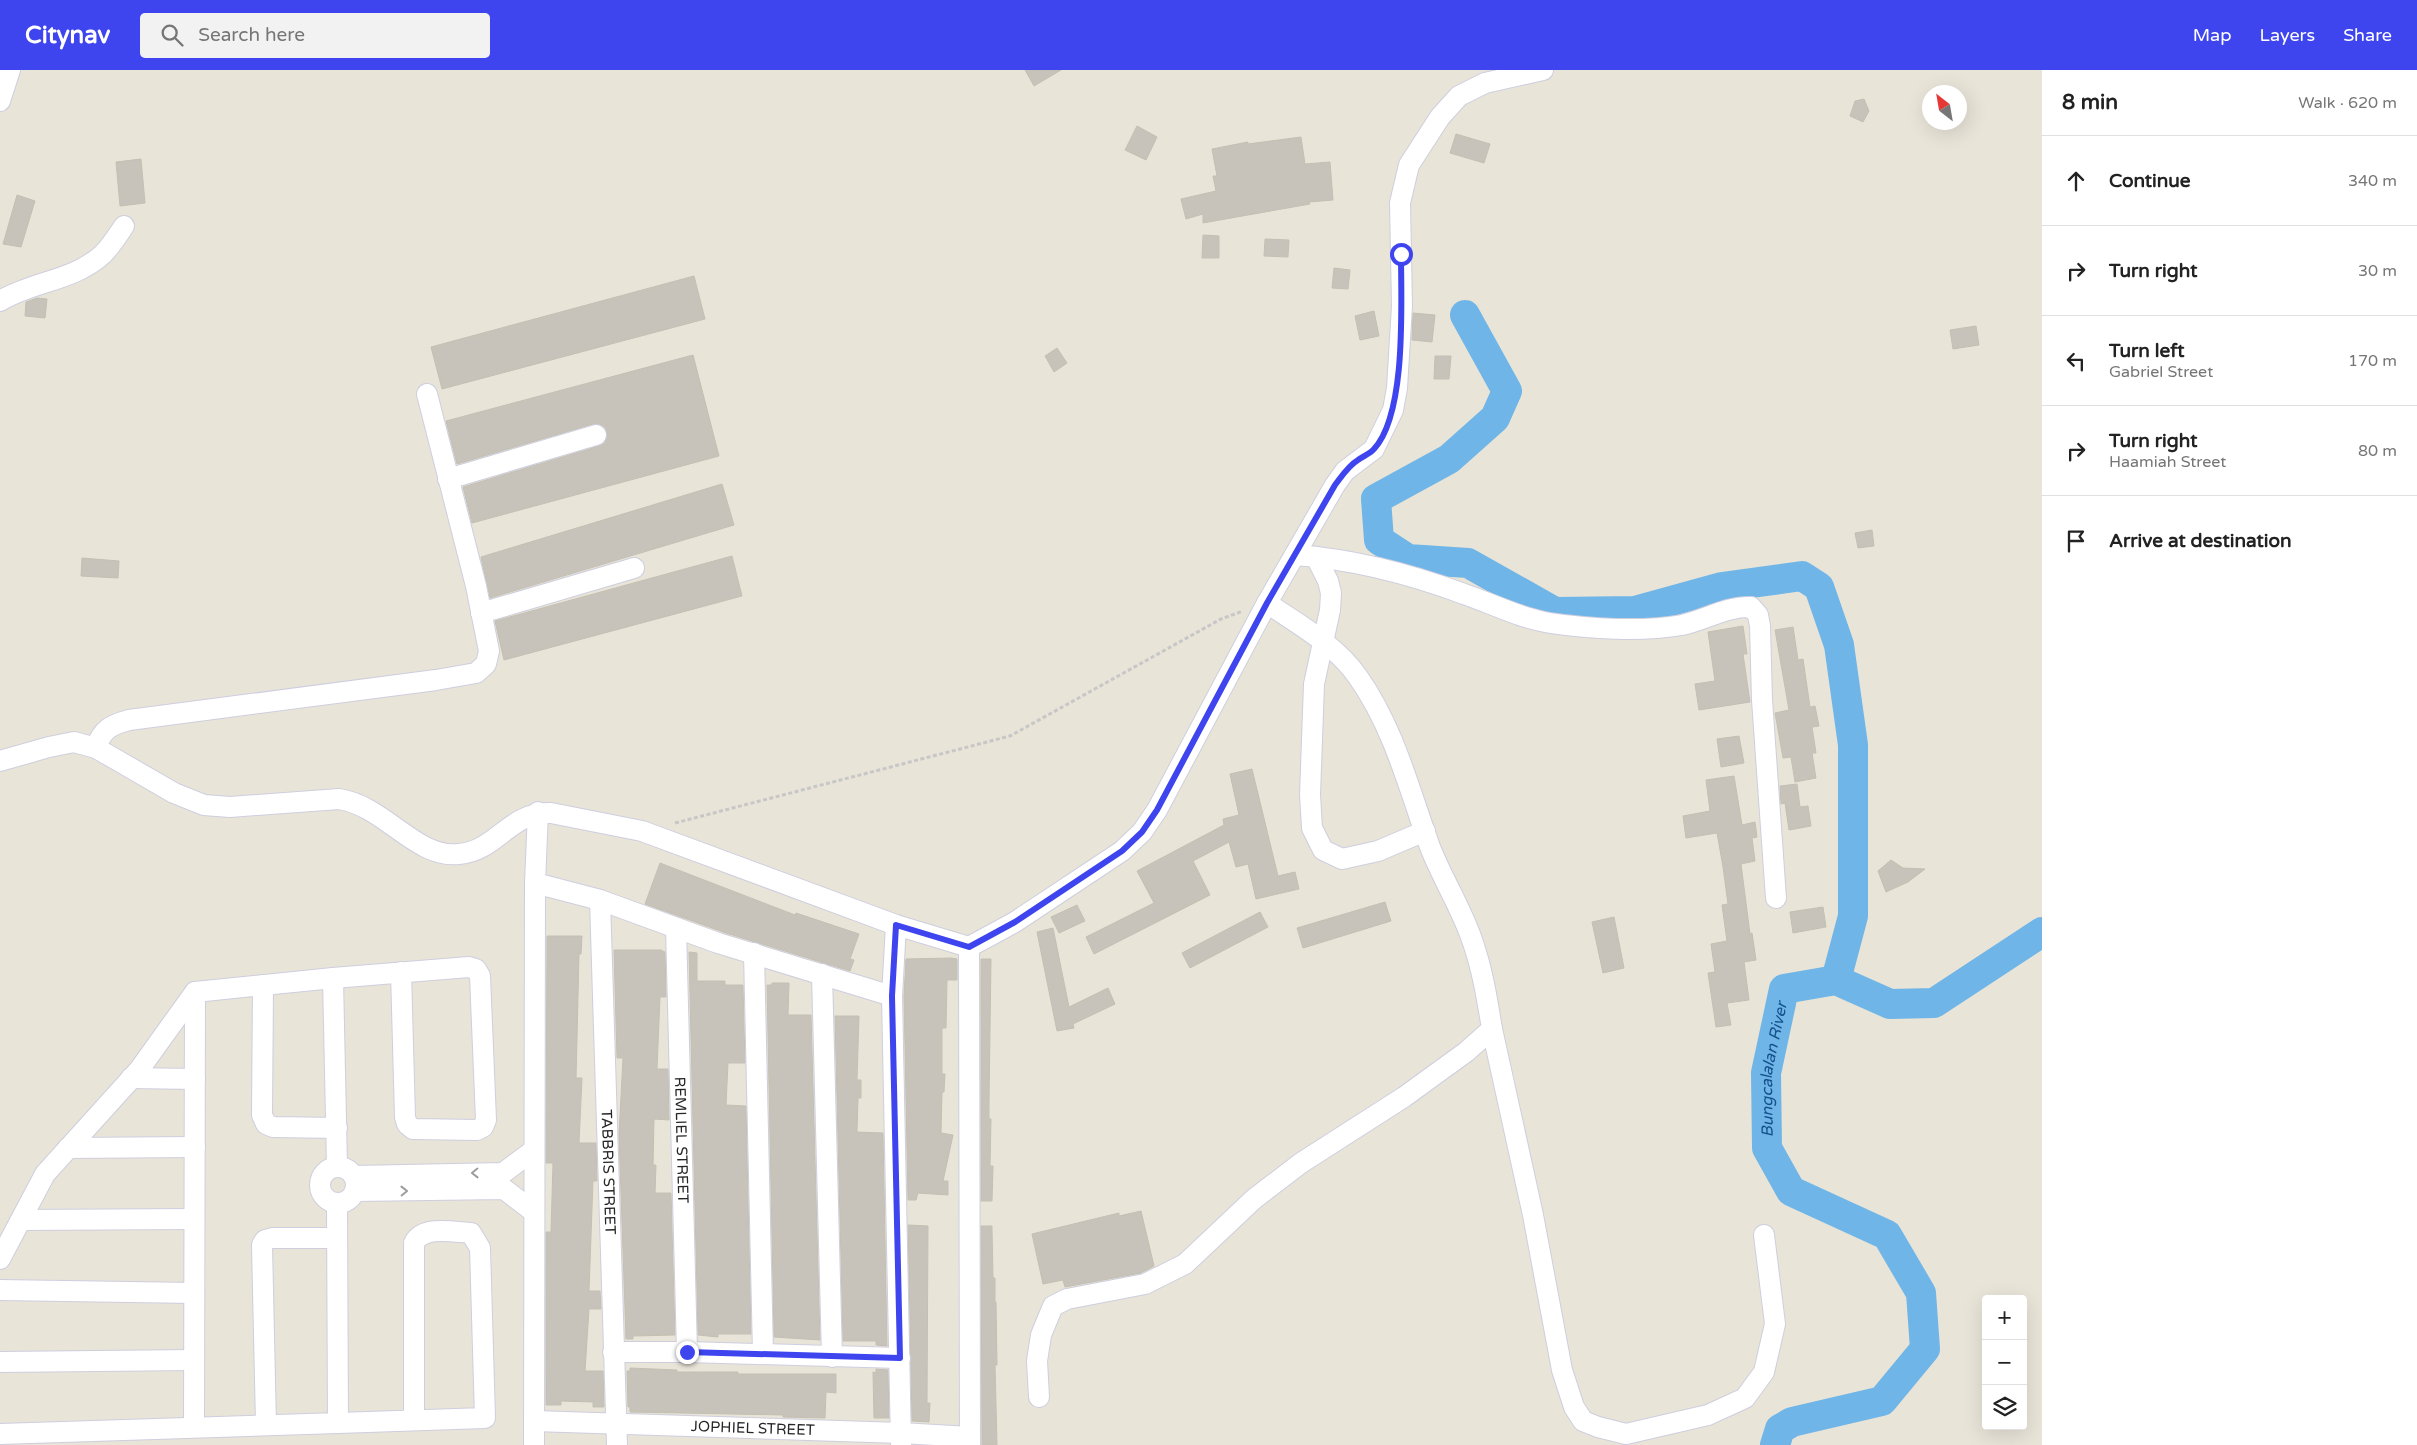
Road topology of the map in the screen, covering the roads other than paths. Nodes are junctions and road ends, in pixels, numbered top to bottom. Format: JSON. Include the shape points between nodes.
{"nodes":[{"id":1,"x":10,"y":70,"type":"edge"},
{"id":2,"x":1543,"y":70,"type":"edge"},
{"id":3,"x":0,"y":102,"type":"edge"},
{"id":4,"x":124,"y":226,"type":"dead end"},
{"id":5,"x":0,"y":301,"type":"edge"},
{"id":6,"x":427,"y":394,"type":"dead end"},
{"id":7,"x":596,"y":435,"type":"dead end"},
{"id":8,"x":448,"y":479,"type":"junction"},
{"id":9,"x":1295,"y":555,"type":"junction"},
{"id":10,"x":1316,"y":557,"type":"junction"},
{"id":11,"x":634,"y":568,"type":"dead end"},
{"id":12,"x":1267,"y":603,"type":"junction"},
{"id":13,"x":481,"y":613,"type":"junction"},
{"id":14,"x":1322,"y":640,"type":"junction"},
{"id":15,"x":96,"y":748,"type":"junction"},
{"id":16,"x":0,"y":761,"type":"edge"},
{"id":17,"x":538,"y":812,"type":"junction"},
{"id":18,"x":1425,"y":831,"type":"junction"},
{"id":19,"x":535,"y":883,"type":"junction"},
{"id":20,"x":1776,"y":898,"type":"dead end"},
{"id":21,"x":600,"y":900,"type":"junction"},
{"id":22,"x":896,"y":925,"type":"junction"},
{"id":23,"x":676,"y":928,"type":"junction"},
{"id":24,"x":969,"y":947,"type":"junction"},
{"id":25,"x":754,"y":954,"type":"junction"},
{"id":26,"x":402,"y":972,"type":"junction"},
{"id":27,"x":822,"y":974,"type":"junction"},
{"id":28,"x":333,"y":978,"type":"junction"},
{"id":29,"x":263,"y":985,"type":"junction"},
{"id":30,"x":195,"y":992,"type":"junction"},
{"id":31,"x":892,"y":996,"type":"junction"},
{"id":32,"x":1492,"y":1029,"type":"junction"},
{"id":33,"x":131,"y":1078,"type":"junction"},
{"id":34,"x":195,"y":1079,"type":"junction"},
{"id":35,"x":336,"y":1128,"type":"junction"},
{"id":36,"x":195,"y":1147,"type":"junction"},
{"id":37,"x":68,"y":1148,"type":"junction"},
{"id":38,"x":534,"y":1150,"type":"junction"},
{"id":39,"x":349,"y":1178,"type":"junction"},
{"id":40,"x":504,"y":1181,"type":"junction"},
{"id":41,"x":337,"y":1203,"type":"junction"},
{"id":42,"x":534,"y":1212,"type":"junction"},
{"id":43,"x":194,"y":1219,"type":"junction"},
{"id":44,"x":21,"y":1220,"type":"junction"},
{"id":45,"x":1764,"y":1234,"type":"dead end"},
{"id":46,"x":337,"y":1238,"type":"junction"},
{"id":47,"x":0,"y":1259,"type":"edge"},
{"id":48,"x":0,"y":1290,"type":"edge"},
{"id":49,"x":194,"y":1294,"type":"junction"},
{"id":50,"x":614,"y":1352,"type":"junction"},
{"id":51,"x":687,"y":1352,"type":"junction"},
{"id":52,"x":763,"y":1354,"type":"junction"},
{"id":53,"x":832,"y":1357,"type":"junction"},
{"id":54,"x":900,"y":1358,"type":"junction"},
{"id":55,"x":194,"y":1360,"type":"junction"},
{"id":56,"x":0,"y":1362,"type":"edge"},
{"id":57,"x":1039,"y":1397,"type":"dead end"},
{"id":58,"x":414,"y":1420,"type":"junction"},
{"id":59,"x":534,"y":1421,"type":"junction"},
{"id":60,"x":338,"y":1423,"type":"junction"},
{"id":61,"x":618,"y":1424,"type":"junction"},
{"id":62,"x":266,"y":1425,"type":"junction"},
{"id":63,"x":194,"y":1426,"type":"junction"},
{"id":64,"x":0,"y":1434,"type":"edge"},
{"id":65,"x":901,"y":1439,"type":"edge"},
{"id":66,"x":970,"y":1441,"type":"edge"},
{"id":67,"x":534,"y":1445,"type":"edge"},
{"id":68,"x":617,"y":1445,"type":"edge"}],
"edges":[{"from":1,"to":3,"type":"street"},
{"from":2,"to":9,"type":"street","via":[[1485,83],[1460,96],[1440,117],[1409,165],[1400,203],[1402,306],[1398,388],[1393,410],[1374,449],[1345,471]]},
{"from":4,"to":5,"type":"street","via":[[103,253],[84,268]]},
{"from":6,"to":8,"type":"street"},
{"from":7,"to":8,"type":"street"},
{"from":8,"to":13,"type":"street"},
{"from":9,"to":10,"type":"street"},
{"from":9,"to":12,"type":"street"},
{"from":10,"to":14,"type":"street","via":[[1331,593]]},
{"from":10,"to":20,"type":"street","via":[[1402,575],[1512,613],[1549,622],[1655,628],[1683,625],[1728,610],[1751,607],[1758,615],[1760,626]]},
{"from":11,"to":13,"type":"street"},
{"from":12,"to":14,"type":"street"},
{"from":12,"to":24,"type":"street","via":[[1170,787],[1142,832],[1122,851],[1015,922]]},
{"from":13,"to":15,"type":"street","via":[[489,651],[486,664],[476,673],[129,720],[103,731]]},
{"from":14,"to":18,"type":"street","via":[[1346,662],[1368,693],[1398,752]]},
{"from":14,"to":18,"type":"street","via":[[1314,684],[1310,796],[1312,828],[1323,850],[1342,859],[1378,851]]},
{"from":15,"to":16,"type":"street","via":[[74,742]]},
{"from":15,"to":17,"type":"street","via":[[174,793],[204,805],[230,807],[339,799],[354,802],[370,809],[425,848],[442,854],[473,852],[520,818]]},
{"from":17,"to":19,"type":"street"},
{"from":17,"to":22,"type":"street","via":[[642,831]]},
{"from":18,"to":32,"type":"street","via":[[1471,937],[1486,991]]},
{"from":19,"to":21,"type":"street"},
{"from":19,"to":38,"type":"street"},
{"from":21,"to":23,"type":"street"},
{"from":21,"to":50,"type":"street","name":"TABBRIS STREET"},
{"from":22,"to":24,"type":"street"},
{"from":22,"to":31,"type":"street"},
{"from":23,"to":25,"type":"street"},
{"from":23,"to":51,"type":"street","name":"REMLIEL STREET"},
{"from":24,"to":66,"type":"street"},
{"from":25,"to":27,"type":"street"},
{"from":25,"to":52,"type":"street"},
{"from":26,"to":26,"type":"street","via":[[469,967],[476,969],[480,976],[486,1120],[483,1128],[412,1129],[407,1124]]},
{"from":26,"to":28,"type":"street"},
{"from":27,"to":31,"type":"street"},
{"from":27,"to":53,"type":"street"},
{"from":28,"to":29,"type":"street"},
{"from":28,"to":35,"type":"street"},
{"from":29,"to":30,"type":"street"},
{"from":29,"to":35,"type":"street","via":[[262,1115],[266,1124],[273,1127]]},
{"from":30,"to":33,"type":"street"},
{"from":30,"to":34,"type":"street"},
{"from":31,"to":54,"type":"street"},
{"from":32,"to":45,"type":"street","via":[[1534,1215],[1562,1370],[1574,1407],[1583,1420],[1626,1434],[1708,1415],[1744,1398],[1764,1372],[1775,1324]]},
{"from":32,"to":57,"type":"street","via":[[1458,1058],[1293,1169],[1254,1199],[1185,1264],[1145,1284],[1067,1299],[1053,1306],[1041,1335],[1037,1361]]},
{"from":33,"to":34,"type":"street"},
{"from":33,"to":37,"type":"street"},
{"from":34,"to":36,"type":"street"},
{"from":35,"to":39,"type":"street"},
{"from":36,"to":37,"type":"street"},
{"from":36,"to":43,"type":"street"},
{"from":37,"to":44,"type":"street","via":[[45,1174]]},
{"from":38,"to":40,"type":"street"},
{"from":38,"to":42,"type":"street"},
{"from":39,"to":40,"type":"street"},
{"from":39,"to":41,"type":"street","via":[[347,1201]]},
{"from":39,"to":41,"type":"street","via":[[328,1169],[322,1175],[320,1191],[325,1198]]},
{"from":40,"to":42,"type":"street"},
{"from":41,"to":46,"type":"street"},
{"from":42,"to":59,"type":"street"},
{"from":43,"to":44,"type":"street"},
{"from":43,"to":49,"type":"street"},
{"from":44,"to":47,"type":"street"},
{"from":46,"to":60,"type":"street"},
{"from":46,"to":62,"type":"street","via":[[272,1238],[262,1245]]},
{"from":48,"to":49,"type":"street"},
{"from":49,"to":55,"type":"street"},
{"from":50,"to":51,"type":"street"},
{"from":50,"to":61,"type":"street","name":"TABBRIS STREET"},
{"from":51,"to":52,"type":"street"},
{"from":52,"to":53,"type":"street"},
{"from":53,"to":54,"type":"street"},
{"from":54,"to":65,"type":"street"},
{"from":55,"to":56,"type":"street"},
{"from":55,"to":63,"type":"street"},
{"from":58,"to":58,"type":"street","via":[[485,1418],[480,1248],[471,1233],[425,1232],[414,1243]]},
{"from":58,"to":60,"type":"street"},
{"from":59,"to":61,"type":"street","name":"JOPHIEL STREET"},
{"from":59,"to":67,"type":"street"},
{"from":60,"to":62,"type":"street"},
{"from":61,"to":65,"type":"street","name":"JOPHIEL STREET"},
{"from":61,"to":68,"type":"street","name":"TABBRIS STREET"},
{"from":62,"to":63,"type":"street"},
{"from":63,"to":64,"type":"street"},
{"from":65,"to":66,"type":"street","name":"JOPHIEL STREET"}]}
